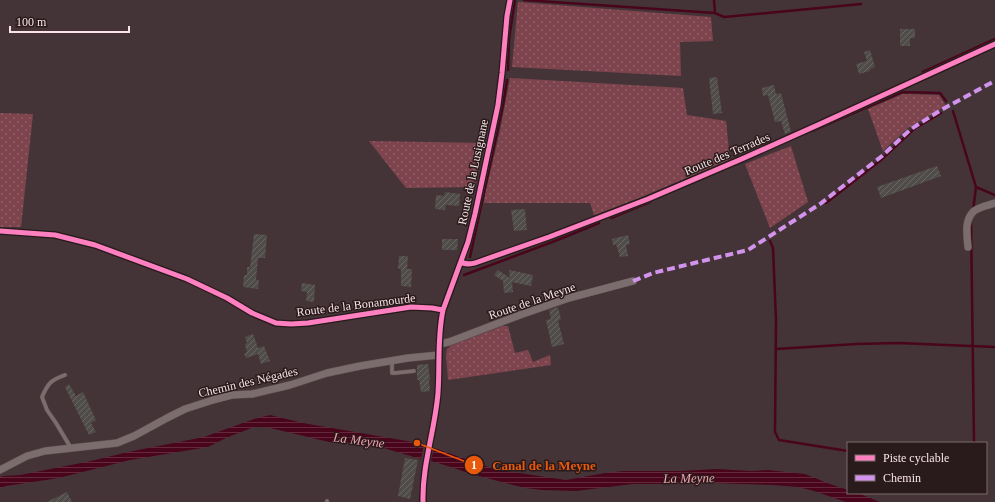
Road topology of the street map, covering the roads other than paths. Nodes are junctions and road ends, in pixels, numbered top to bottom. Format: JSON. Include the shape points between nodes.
{"nodes":[{"id":1,"x":510,"y":0,"type":"edge"},
{"id":2,"x":995,"y":44,"type":"edge"},
{"id":3,"x":995,"y":203,"type":"edge"},
{"id":4,"x":0,"y":231,"type":"edge"},
{"id":5,"x":968,"y":247,"type":"dead end"},
{"id":6,"x":461,"y":262,"type":"junction"},
{"id":7,"x":633,"y":281,"type":"dead end"},
{"id":8,"x":443,"y":310,"type":"junction"},
{"id":9,"x":439,"y":344,"type":"junction"},
{"id":10,"x":439,"y":355,"type":"junction"},
{"id":11,"x":392,"y":361,"type":"junction"},
{"id":12,"x":414,"y":371,"type":"dead end"},
{"id":13,"x":65,"y":375,"type":"dead end"},
{"id":14,"x":70,"y":448,"type":"junction"},
{"id":15,"x":0,"y":470,"type":"edge"},
{"id":16,"x":423,"y":502,"type":"edge"}],
"edges":[{"from":1,"to":6,"type":"street","name":"Route de la Lusignane","via":[[498,105],[475,214]]},
{"from":2,"to":6,"type":"street","name":"Route des Terrades","via":[[648,199],[475,262]]},
{"from":3,"to":5,"type":"street","via":[[975,210],[968,219]]},
{"from":4,"to":8,"type":"street","name":"Route de la Bonamourde","via":[[55,235],[95,245],[187,279],[276,323],[308,323],[411,307]]},
{"from":6,"to":8,"type":"street","name":"Route de la Lusignane"},
{"from":7,"to":9,"type":"street","name":"Route de la Meyne","via":[[569,298]]},
{"from":8,"to":9,"type":"street","name":"Route de la Lusignane"},
{"from":9,"to":10,"type":"street","name":"Route de la Lusignane"},
{"from":10,"to":11,"type":"street","name":"Chemin des Négades"},
{"from":10,"to":16,"type":"street","name":"Route de la Lusignane","via":[[438,392],[425,462]]},
{"from":11,"to":12,"type":"lane","via":[[392,373]]},
{"from":11,"to":14,"type":"street","name":"Chemin des Négades","via":[[360,366],[252,394],[232,395],[185,409],[117,443]]},
{"from":13,"to":14,"type":"lane","via":[[51,382],[42,397]]},
{"from":14,"to":15,"type":"street","name":"Chemin des Négades","via":[[27,456]]}]}
